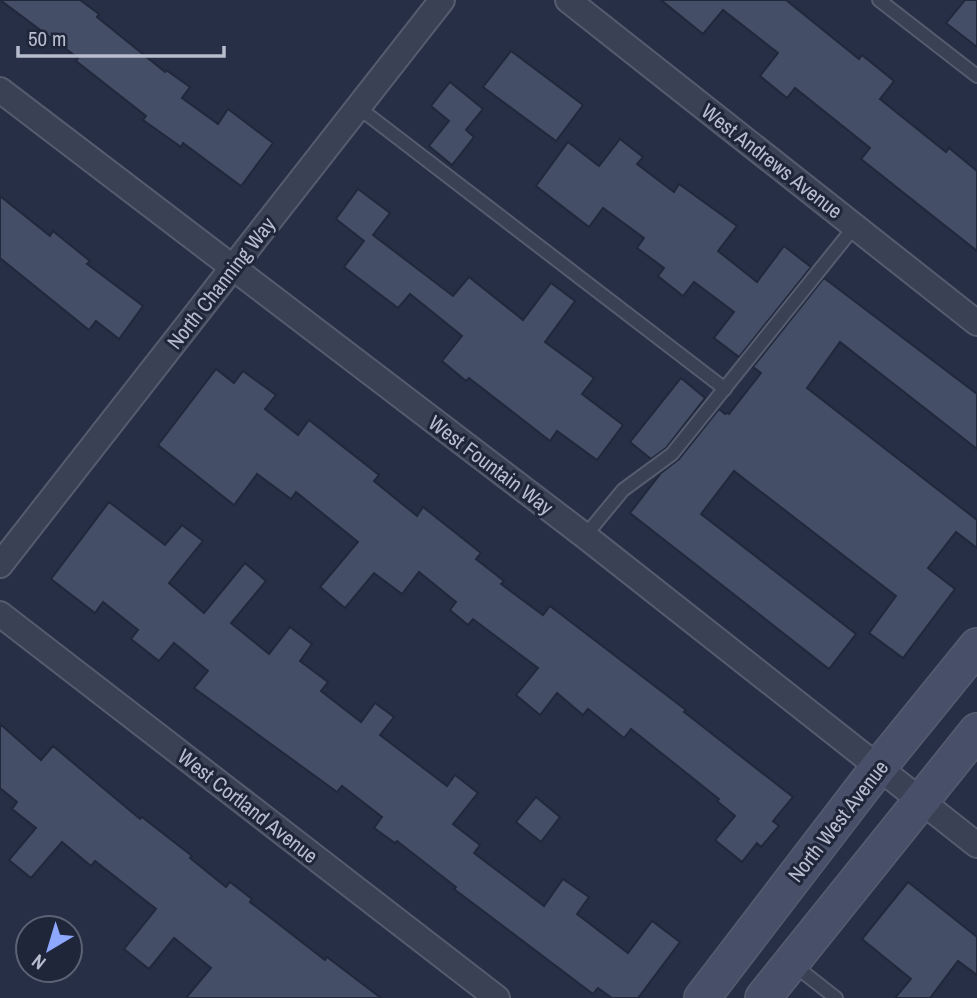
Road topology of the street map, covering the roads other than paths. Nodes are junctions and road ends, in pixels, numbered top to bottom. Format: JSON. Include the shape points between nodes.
{"nodes":[{"id":1,"x":443,"y":0,"type":"edge"},
{"id":2,"x":568,"y":0,"type":"edge"},
{"id":3,"x":879,"y":0,"type":"edge"},
{"id":4,"x":977,"y":76,"type":"edge"},
{"id":5,"x":0,"y":89,"type":"edge"},
{"id":6,"x":359,"y":108,"type":"junction"},
{"id":7,"x":855,"y":226,"type":"junction"},
{"id":8,"x":232,"y":268,"type":"junction"},
{"id":9,"x":977,"y":323,"type":"edge"},
{"id":10,"x":725,"y":389,"type":"junction"},
{"id":11,"x":585,"y":536,"type":"junction"},
{"id":12,"x":0,"y":565,"type":"edge"},
{"id":13,"x":0,"y":614,"type":"edge"},
{"id":14,"x":977,"y":646,"type":"edge"},
{"id":15,"x":977,"y":731,"type":"edge"},
{"id":16,"x":878,"y":768,"type":"junction"},
{"id":17,"x":920,"y":801,"type":"junction"},
{"id":18,"x":977,"y":845,"type":"edge"},
{"id":19,"x":791,"y":963,"type":"junction"},
{"id":20,"x":497,"y":998,"type":"edge"},
{"id":21,"x":702,"y":998,"type":"edge"},
{"id":22,"x":763,"y":998,"type":"edge"},
{"id":23,"x":836,"y":998,"type":"edge"}],
"edges":[{"from":1,"to":6,"type":"street","name":"North Channing Way"},
{"from":2,"to":7,"type":"street","name":"West Andrews Avenue"},
{"from":3,"to":4,"type":"lane"},
{"from":5,"to":8,"type":"street","name":"West Fountain Way"},
{"from":6,"to":8,"type":"street","name":"North Channing Way"},
{"from":6,"to":10,"type":"lane"},
{"from":7,"to":9,"type":"street","name":"West Andrews Avenue"},
{"from":7,"to":10,"type":"lane"},
{"from":8,"to":11,"type":"street","name":"West Fountain Way"},
{"from":8,"to":12,"type":"street","name":"North Channing Way"},
{"from":10,"to":11,"type":"lane","via":[[672,454],[623,490]]},
{"from":11,"to":16,"type":"street","name":"West Fountain Way"},
{"from":13,"to":20,"type":"street","name":"West Cortland Avenue"},
{"from":14,"to":16,"type":"main road","name":"North West Avenue"},
{"from":15,"to":17,"type":"main road"},
{"from":16,"to":17,"type":"street","name":"West Fountain Way"},
{"from":16,"to":21,"type":"main road","name":"North West Avenue"},
{"from":17,"to":18,"type":"street","name":"West Fountain Way"},
{"from":17,"to":19,"type":"main road"},
{"from":19,"to":22,"type":"main road"},
{"from":19,"to":23,"type":"lane"}]}
